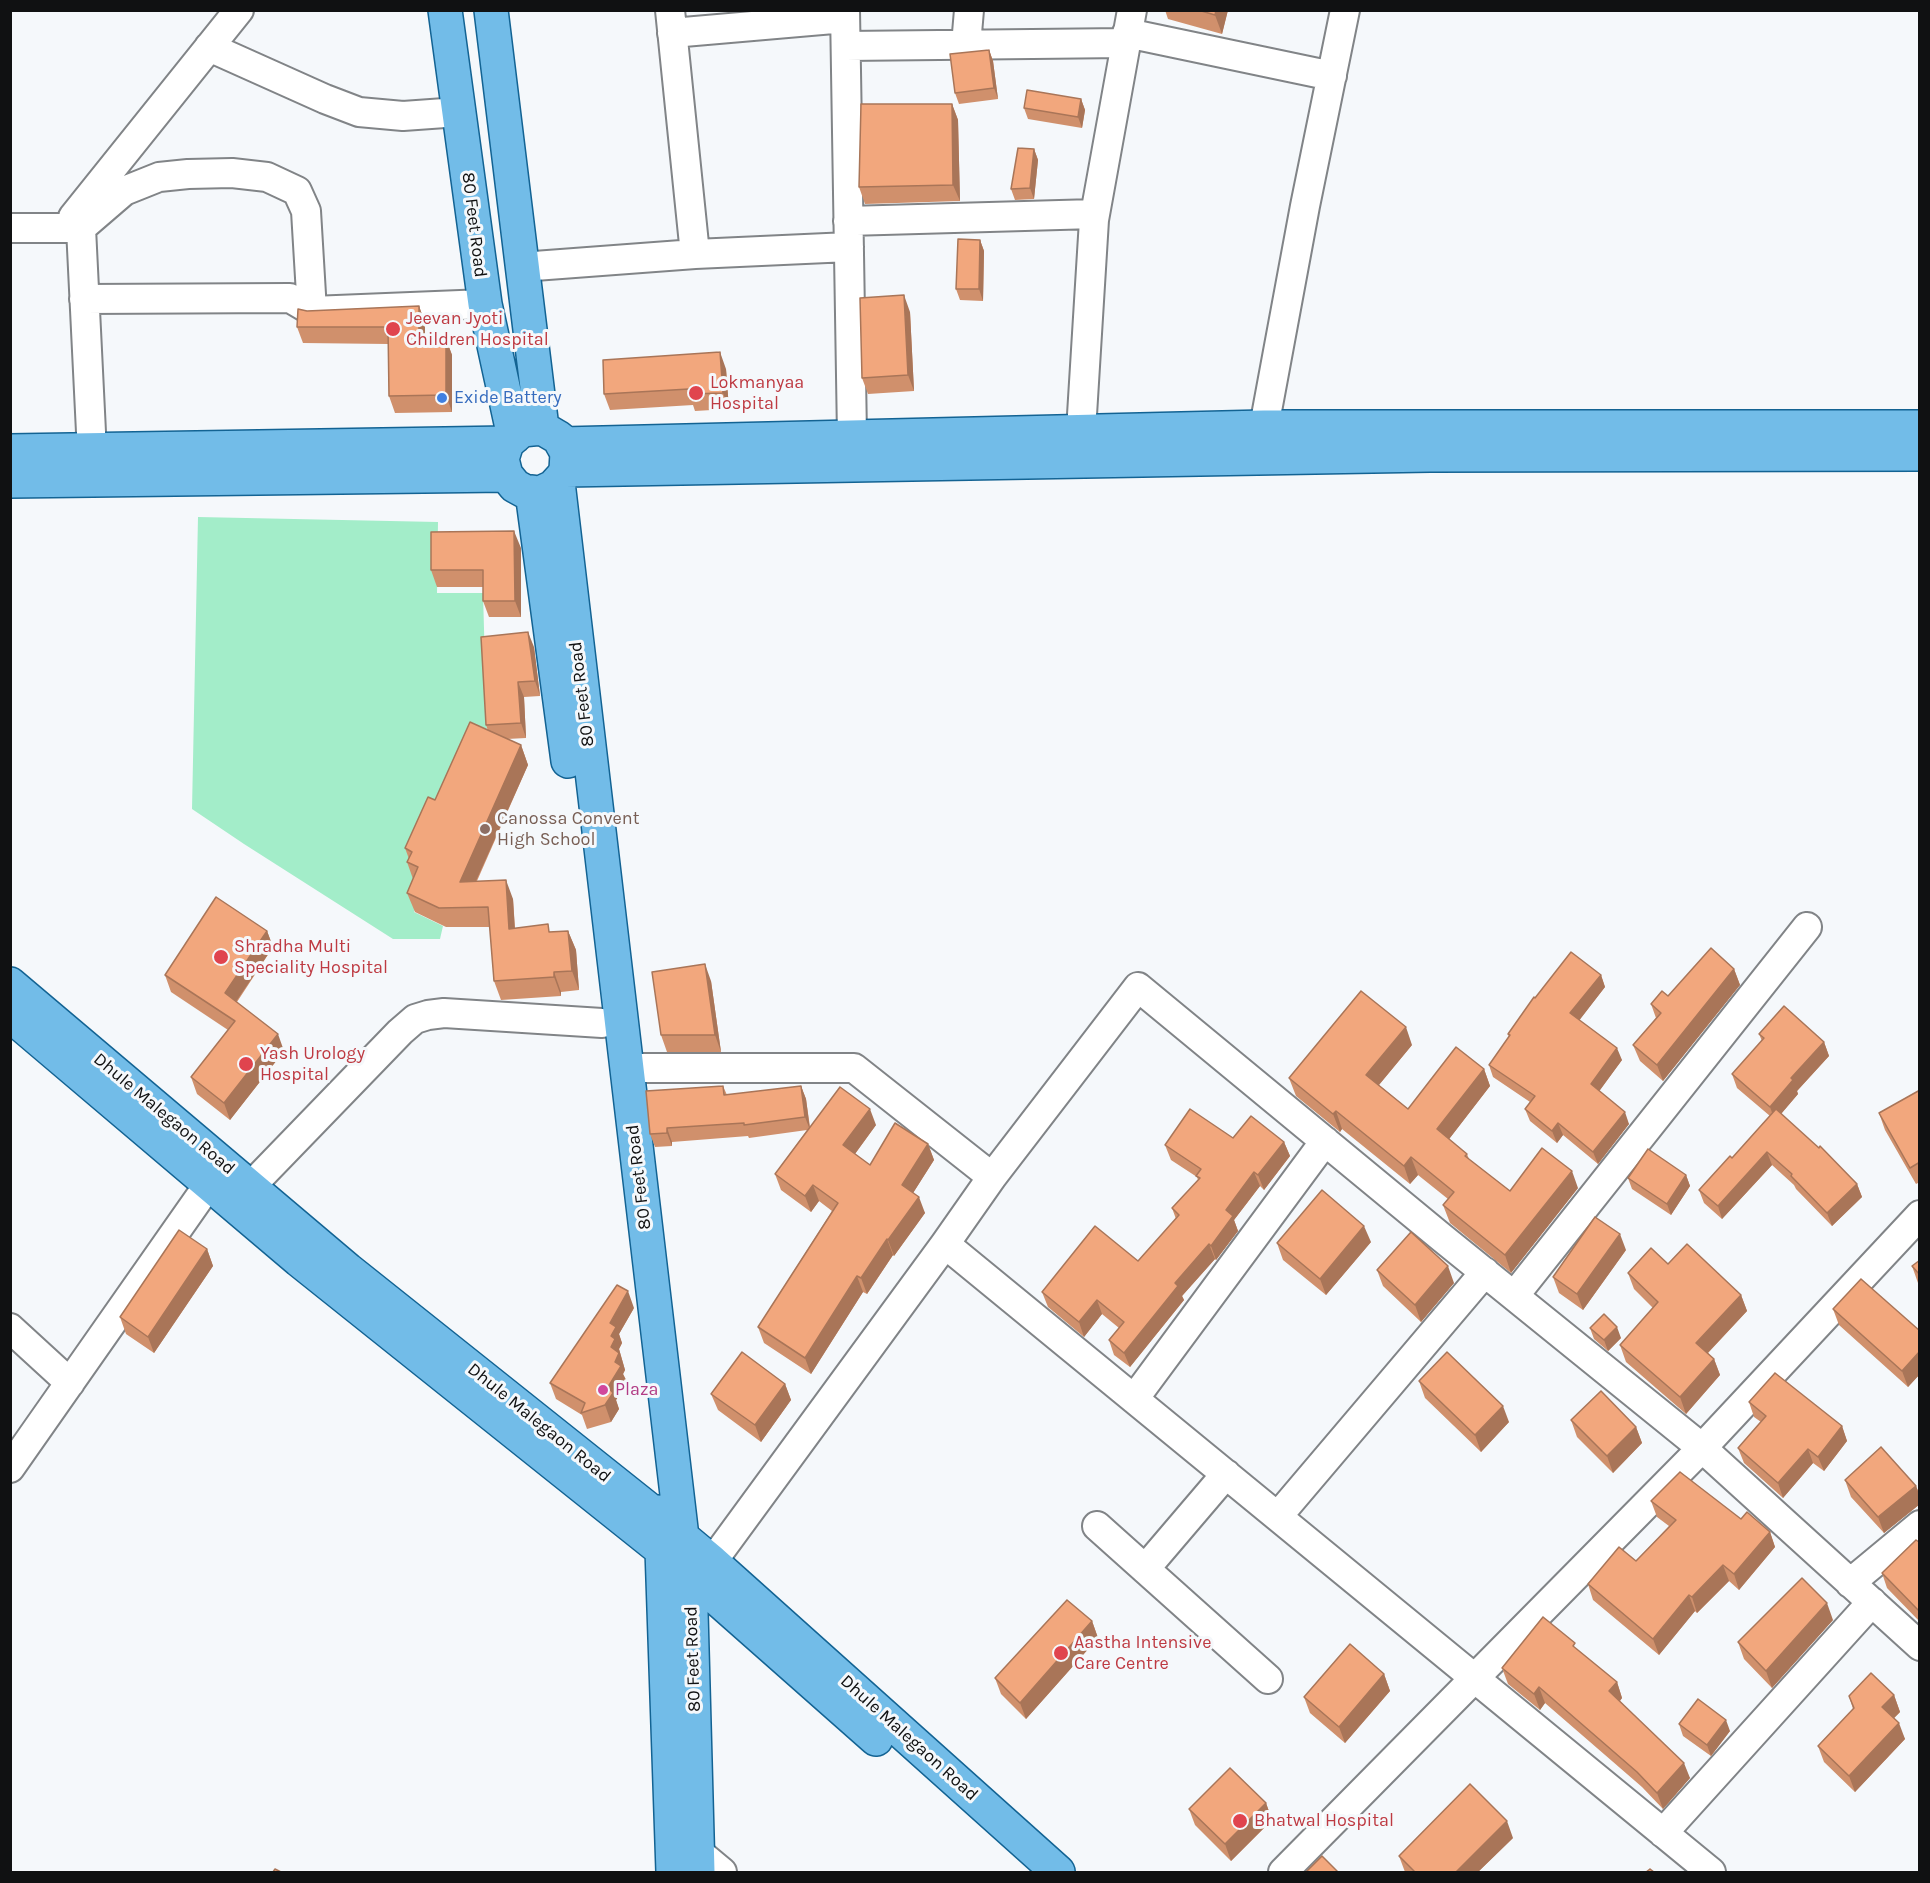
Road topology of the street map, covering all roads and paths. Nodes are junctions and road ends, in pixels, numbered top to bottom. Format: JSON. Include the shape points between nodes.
{"nodes":[{"id":1,"x":238,"y":10,"type":"edge"},
{"id":2,"x":445,"y":10,"type":"edge"},
{"id":3,"x":491,"y":10,"type":"edge"},
{"id":4,"x":969,"y":10,"type":"edge"},
{"id":5,"x":1346,"y":10,"type":"edge"},
{"id":6,"x":845,"y":14,"type":"edge"},
{"id":7,"x":671,"y":22,"type":"edge"},
{"id":8,"x":1128,"y":29,"type":"edge"},
{"id":9,"x":966,"y":45,"type":"junction"},
{"id":10,"x":846,"y":46,"type":"junction"},
{"id":11,"x":209,"y":47,"type":"junction"},
{"id":12,"x":1332,"y":76,"type":"junction"},
{"id":13,"x":459,"y":112,"type":"junction"},
{"id":14,"x":1095,"y":214,"type":"junction"},
{"id":15,"x":10,"y":228,"type":"edge"},
{"id":16,"x":73,"y":228,"type":"junction"},
{"id":17,"x":848,"y":234,"type":"junction"},
{"id":18,"x":695,"y":254,"type":"junction"},
{"id":19,"x":521,"y":267,"type":"junction"},
{"id":20,"x":84,"y":300,"type":"junction"},
{"id":21,"x":485,"y":304,"type":"junction"},
{"id":22,"x":312,"y":311,"type":"junction"},
{"id":23,"x":1920,"y":427,"type":"edge"},
{"id":24,"x":1081,"y":431,"type":"junction"},
{"id":25,"x":852,"y":436,"type":"junction"},
{"id":26,"x":1263,"y":442,"type":"junction"},
{"id":27,"x":10,"y":451,"type":"edge"},
{"id":28,"x":1920,"y":454,"type":"edge"},
{"id":29,"x":536,"y":459,"type":"junction"},
{"id":30,"x":93,"y":465,"type":"junction"},
{"id":31,"x":10,"y":481,"type":"edge"},
{"id":32,"x":1807,"y":927,"type":"dead end"},
{"id":33,"x":10,"y":984,"type":"edge"},
{"id":34,"x":10,"y":1015,"type":"edge"},
{"id":35,"x":602,"y":1023,"type":"junction"},
{"id":36,"x":626,"y":1068,"type":"junction"},
{"id":37,"x":1324,"y":1141,"type":"junction"},
{"id":38,"x":217,"y":1175,"type":"junction"},
{"id":39,"x":992,"y":1177,"type":"junction"},
{"id":40,"x":250,"y":1187,"type":"junction"},
{"id":41,"x":1920,"y":1215,"type":"edge"},
{"id":42,"x":945,"y":1244,"type":"junction"},
{"id":43,"x":1485,"y":1272,"type":"junction"},
{"id":44,"x":1514,"y":1296,"type":"junction"},
{"id":45,"x":10,"y":1328,"type":"edge"},
{"id":46,"x":70,"y":1383,"type":"junction"},
{"id":47,"x":1134,"y":1399,"type":"junction"},
{"id":48,"x":1702,"y":1448,"type":"junction"},
{"id":49,"x":10,"y":1468,"type":"edge"},
{"id":50,"x":1226,"y":1474,"type":"junction"},
{"id":51,"x":1278,"y":1516,"type":"junction"},
{"id":52,"x":1920,"y":1525,"type":"edge"},
{"id":53,"x":1096,"y":1526,"type":"dead end"},
{"id":54,"x":667,"y":1535,"type":"junction"},
{"id":55,"x":701,"y":1569,"type":"junction"},
{"id":56,"x":1145,"y":1569,"type":"junction"},
{"id":57,"x":1850,"y":1583,"type":"junction"},
{"id":58,"x":1872,"y":1602,"type":"junction"},
{"id":59,"x":1920,"y":1646,"type":"edge"},
{"id":60,"x":1268,"y":1679,"type":"dead end"},
{"id":61,"x":1476,"y":1679,"type":"junction"},
{"id":62,"x":1663,"y":1833,"type":"junction"},
{"id":63,"x":706,"y":1866,"type":"edge"},
{"id":64,"x":673,"y":1872,"type":"edge"},
{"id":65,"x":1025,"y":1872,"type":"edge"},
{"id":66,"x":1058,"y":1872,"type":"edge"},
{"id":67,"x":1283,"y":1872,"type":"edge"},
{"id":68,"x":1711,"y":1872,"type":"edge"}],
"edges":[{"from":1,"to":11,"type":"street"},
{"from":2,"to":13,"type":"main road","name":"80 Feet Road"},
{"from":3,"to":19,"type":"main road","name":"80 Feet Road"},
{"from":4,"to":9,"type":"street"},
{"from":5,"to":12,"type":"street"},
{"from":6,"to":7,"type":"street"},
{"from":6,"to":10,"type":"street"},
{"from":7,"to":18,"type":"street"},
{"from":8,"to":9,"type":"street"},
{"from":8,"to":12,"type":"street"},
{"from":8,"to":14,"type":"street"},
{"from":9,"to":10,"type":"street"},
{"from":10,"to":17,"type":"street"},
{"from":11,"to":13,"type":"street","via":[[359,111],[403,116]]},
{"from":11,"to":16,"type":"street"},
{"from":12,"to":26,"type":"street"},
{"from":13,"to":21,"type":"main road","name":"80 Feet Road"},
{"from":14,"to":17,"type":"street"},
{"from":14,"to":24,"type":"street"},
{"from":15,"to":16,"type":"street"},
{"from":16,"to":20,"type":"street"},
{"from":16,"to":22,"type":"street","via":[[124,191],[159,177],[232,173],[267,177],[297,191],[306,211]]},
{"from":17,"to":18,"type":"street"},
{"from":17,"to":25,"type":"street"},
{"from":18,"to":19,"type":"street"},
{"from":19,"to":29,"type":"main road","name":"80 Feet Road"},
{"from":20,"to":22,"type":"street","via":[[290,298]]},
{"from":20,"to":30,"type":"street"},
{"from":21,"to":22,"type":"street"},
{"from":21,"to":29,"type":"main road","name":"80 Feet Road"},
{"from":23,"to":26,"type":"main road"},
{"from":24,"to":25,"type":"main road"},
{"from":24,"to":26,"type":"main road"},
{"from":25,"to":29,"type":"main road"},
{"from":26,"to":28,"type":"main road","via":[[1430,455]]},
{"from":26,"to":29,"type":"main road"},
{"from":27,"to":30,"type":"main road"},
{"from":29,"to":30,"type":"main road"},
{"from":29,"to":35,"type":"main road","name":"80 Feet Road"},
{"from":29,"to":36,"type":"main road","name":"80 Feet Road"},
{"from":30,"to":31,"type":"main road"},
{"from":32,"to":44,"type":"street"},
{"from":33,"to":38,"type":"main road","name":"Dhule Malegaon Road"},
{"from":34,"to":38,"type":"main road"},
{"from":35,"to":40,"type":"street","via":[[444,1013],[415,1019]]},
{"from":35,"to":54,"type":"main road","name":"80 Feet Road"},
{"from":36,"to":39,"type":"street","via":[[854,1068]]},
{"from":36,"to":54,"type":"main road","name":"80 Feet Road"},
{"from":37,"to":39,"type":"street","via":[[1138,987]]},
{"from":37,"to":43,"type":"street"},
{"from":37,"to":47,"type":"street"},
{"from":38,"to":40,"type":"main road","name":"Dhule Malegaon Road"},
{"from":38,"to":46,"type":"street"},
{"from":38,"to":54,"type":"main road","via":[[299,1260]]},
{"from":39,"to":42,"type":"street"},
{"from":40,"to":54,"type":"main road","name":"Dhule Malegaon Road"},
{"from":41,"to":48,"type":"street"},
{"from":42,"to":47,"type":"street"},
{"from":42,"to":55,"type":"street"},
{"from":43,"to":44,"type":"street"},
{"from":43,"to":51,"type":"street"},
{"from":44,"to":48,"type":"street"},
{"from":45,"to":46,"type":"street"},
{"from":46,"to":49,"type":"street"},
{"from":47,"to":50,"type":"street"},
{"from":48,"to":57,"type":"street"},
{"from":48,"to":61,"type":"street"},
{"from":50,"to":51,"type":"street"},
{"from":50,"to":56,"type":"street"},
{"from":51,"to":61,"type":"street"},
{"from":52,"to":57,"type":"street"},
{"from":53,"to":56,"type":"street"},
{"from":54,"to":55,"type":"main road","name":"Dhule Malegaon Road"},
{"from":54,"to":64,"type":"main road","name":"80 Feet Road"},
{"from":55,"to":63,"type":"main road","name":"80 Feet Road"},
{"from":55,"to":65,"type":"main road"},
{"from":55,"to":66,"type":"main road","name":"Dhule Malegaon Road"},
{"from":56,"to":60,"type":"street"},
{"from":57,"to":58,"type":"street"},
{"from":58,"to":59,"type":"street"},
{"from":58,"to":62,"type":"street"},
{"from":61,"to":62,"type":"street"},
{"from":61,"to":67,"type":"street"},
{"from":62,"to":68,"type":"street"}]}
